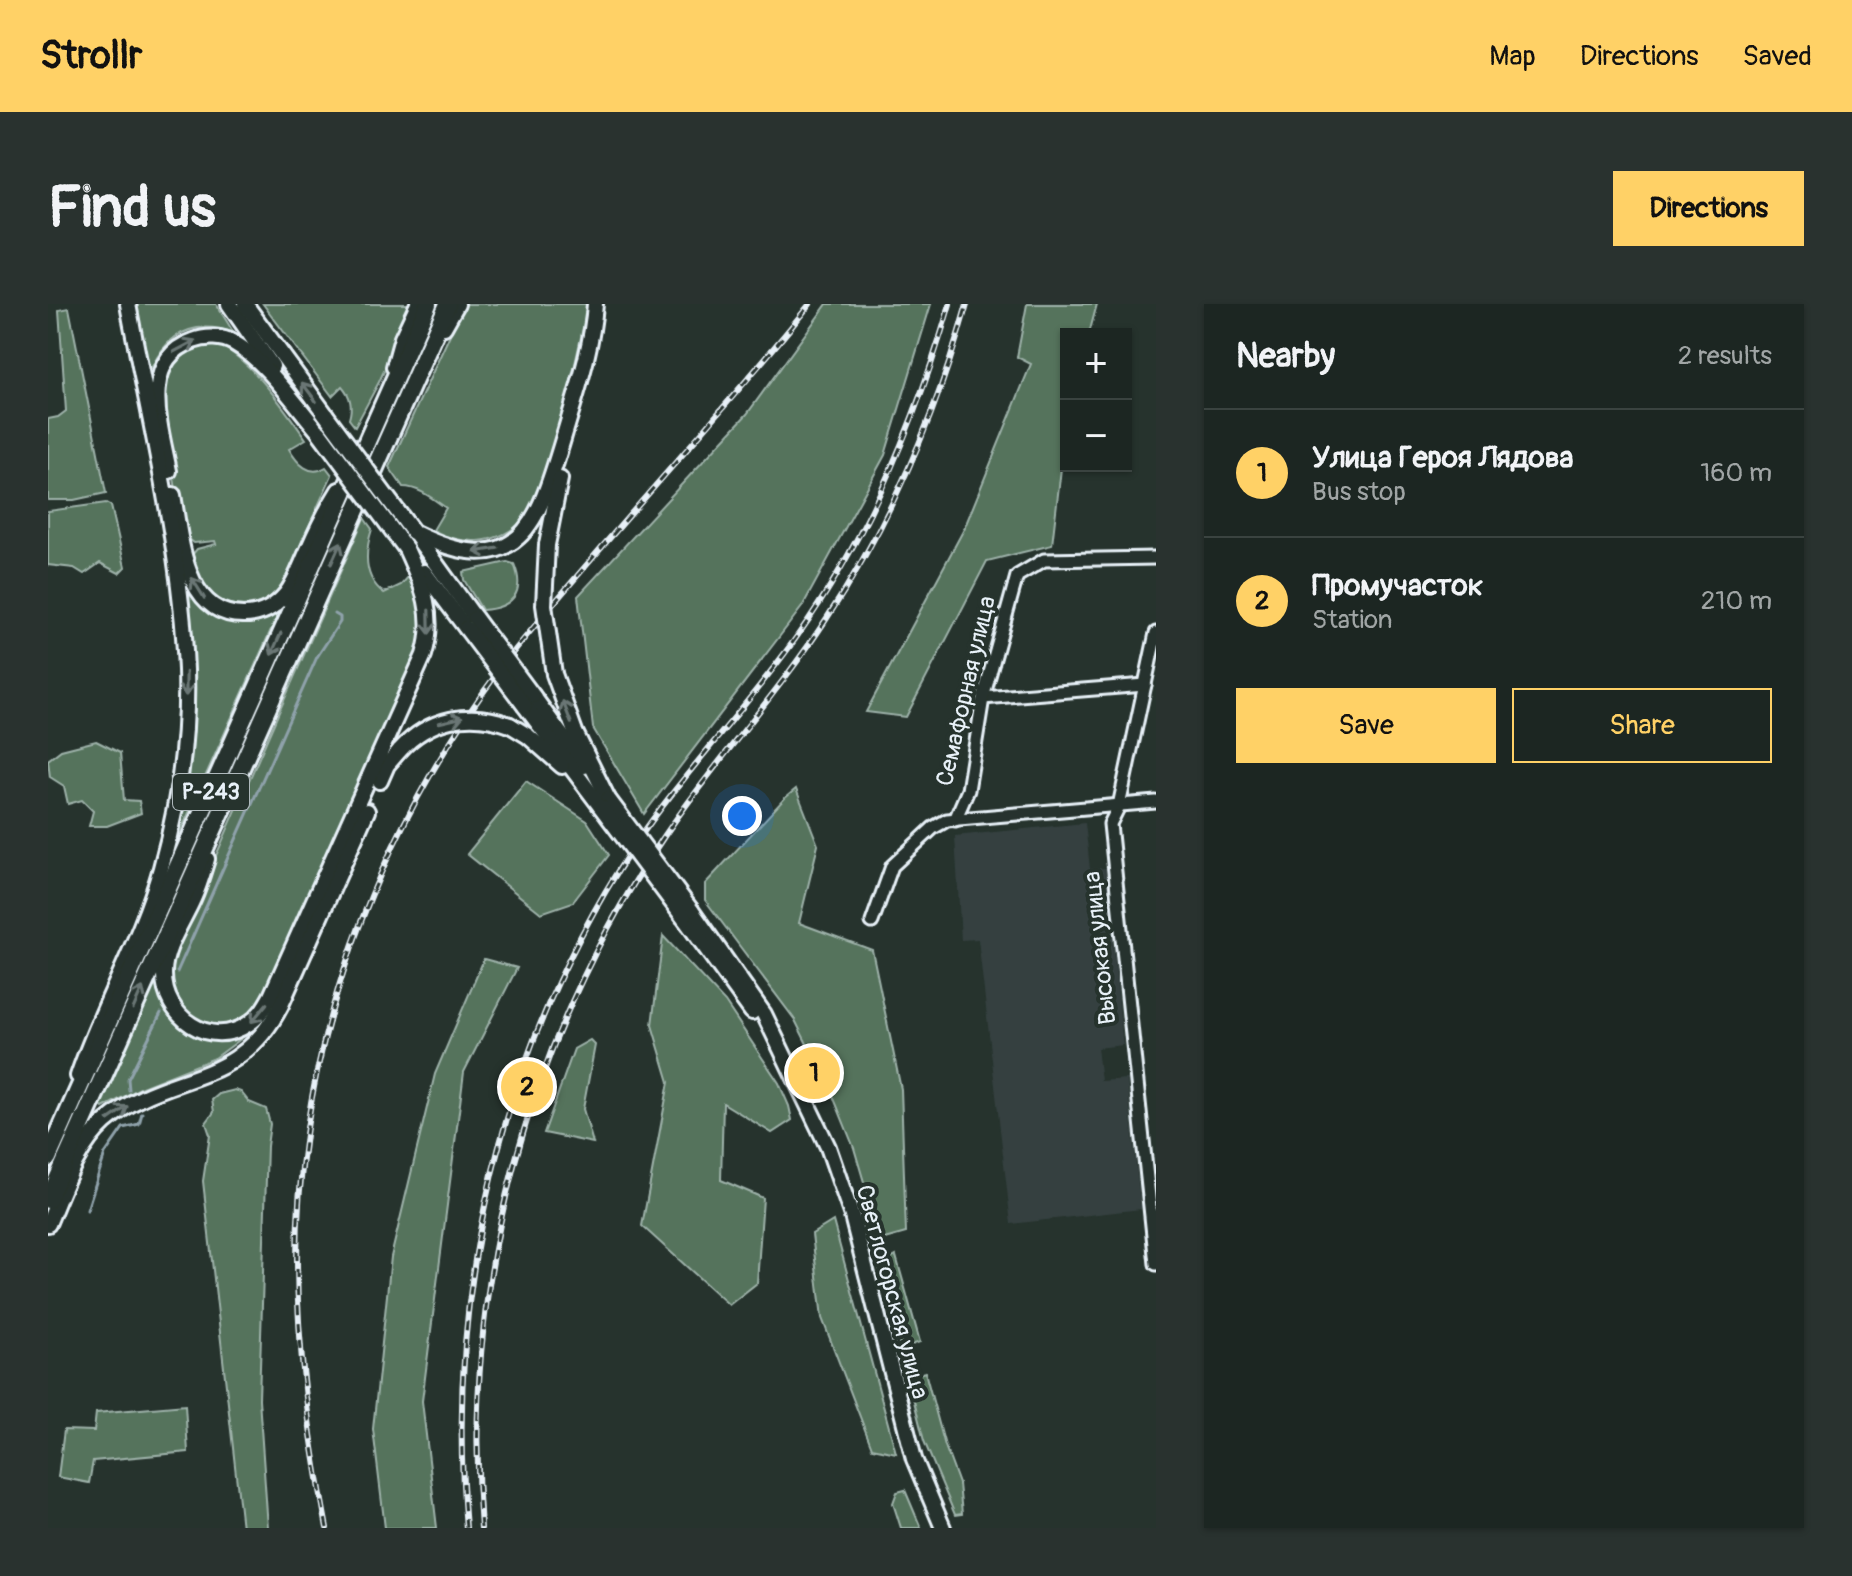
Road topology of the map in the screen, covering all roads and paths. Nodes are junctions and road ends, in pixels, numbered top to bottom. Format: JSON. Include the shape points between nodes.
{"nodes":[{"id":1,"x":128,"y":304,"type":"edge"},
{"id":2,"x":229,"y":304,"type":"edge"},
{"id":3,"x":245,"y":304,"type":"edge"},
{"id":4,"x":253,"y":304,"type":"edge"},
{"id":5,"x":418,"y":304,"type":"edge"},
{"id":6,"x":428,"y":304,"type":"edge"},
{"id":7,"x":448,"y":304,"type":"edge"},
{"id":8,"x":457,"y":304,"type":"edge"},
{"id":9,"x":595,"y":304,"type":"edge"},
{"id":10,"x":603,"y":304,"type":"edge"},
{"id":11,"x":419,"y":368,"type":"junction"},
{"id":12,"x":291,"y":369,"type":"junction"},
{"id":13,"x":385,"y":401,"type":"junction"},
{"id":14,"x":319,"y":432,"type":"junction"},
{"id":15,"x":365,"y":445,"type":"junction"},
{"id":16,"x":413,"y":532,"type":"junction"},
{"id":17,"x":406,"y":549,"type":"junction"},
{"id":18,"x":1156,"y":558,"type":"edge"},
{"id":19,"x":471,"y":623,"type":"junction"},
{"id":20,"x":1156,"y":633,"type":"edge"},
{"id":21,"x":1145,"y":685,"type":"junction"},
{"id":22,"x":983,"y":698,"type":"junction"},
{"id":23,"x":236,"y":778,"type":"junction"},
{"id":24,"x":1156,"y":802,"type":"edge"},
{"id":25,"x":605,"y":803,"type":"junction"},
{"id":26,"x":1119,"y":806,"type":"junction"},
{"id":27,"x":955,"y":820,"type":"junction"},
{"id":28,"x":872,"y":922,"type":"dead end"},
{"id":29,"x":56,"y":1139,"type":"junction"},
{"id":30,"x":48,"y":1158,"type":"edge"},
{"id":31,"x":61,"y":1172,"type":"junction"},
{"id":32,"x":48,"y":1200,"type":"edge"},
{"id":33,"x":1153,"y":1221,"type":"edge"},
{"id":34,"x":48,"y":1223,"type":"edge"},
{"id":35,"x":1156,"y":1264,"type":"edge"},
{"id":36,"x":943,"y":1528,"type":"edge"}],
"edges":[{"from":1,"to":29,"type":"main road","one_way":true,"via":[[180,596],[186,673],[183,750],[161,870]]},
{"from":2,"to":14,"type":"main road"},
{"from":3,"to":12,"type":"main road"},
{"from":4,"to":12,"type":"main road"},
{"from":5,"to":13,"type":"main road","via":[[402,338]]},
{"from":6,"to":13,"type":"highway","number":"Р-243"},
{"from":7,"to":11,"type":"highway","number":"Р-243"},
{"from":8,"to":11,"type":"main road"},
{"from":9,"to":16,"type":"main road","one_way":true,"via":[[581,377],[550,482],[528,529],[510,543],[475,553]]},
{"from":25,"to":10,"type":"main road","one_way":true,"bridge":true,"via":[[554,674],[544,605],[547,545]]},
{"from":23,"to":11,"type":"highway","number":"Р-243","one_way":true},
{"from":16,"to":12,"type":"main road","one_way":true,"bridge":true},
{"from":13,"to":15,"type":"highway","number":"Р-243"},
{"from":15,"to":14,"type":"main road","one_way":true,"via":[[284,596],[256,614],[219,610],[199,592],[183,552],[158,415],[157,389],[164,364],[193,340],[218,337],[232,342],[257,361]]},
{"from":14,"to":17,"type":"main road","bridge":true},
{"from":15,"to":29,"type":"highway","number":"Р-243","one_way":true},
{"from":16,"to":19,"type":"main road"},
{"from":17,"to":19,"type":"main road"},
{"from":17,"to":23,"type":"main road","one_way":true,"via":[[428,601],[424,655],[271,996],[249,1024],[219,1034],[198,1029],[179,1016],[165,990],[164,969]]},
{"from":18,"to":22,"type":"street","name":"Семафорная улица","via":[[1044,560],[1017,576]]},
{"from":19,"to":25,"type":"main road","bridge":true},
{"from":20,"to":21,"type":"street","name":"Высокая улица"},
{"from":21,"to":22,"type":"street"},
{"from":21,"to":26,"type":"street","name":"Высокая улица"},
{"from":22,"to":27,"type":"street","name":"Семафорная улица","via":[[968,790]]},
{"from":31,"to":23,"type":"highway","number":"Р-243","one_way":true},
{"from":24,"to":26,"type":"street"},
{"from":34,"to":25,"type":"main road","one_way":true,"bridge":true,"via":[[79,1156],[106,1121],[147,1096],[233,1062],[266,1032],[387,765],[425,729],[448,720],[483,718],[510,725]]},
{"from":25,"to":36,"type":"main road","name":"Светлогорская улица","bridge":true,"via":[[747,987],[792,1069],[844,1193],[910,1444]]},
{"from":26,"to":27,"type":"street"},
{"from":26,"to":33,"type":"street","name":"Высокая улица","via":[[1110,824]]},
{"from":27,"to":28,"type":"street","name":"Семафорная улица","via":[[933,828],[892,866]]},
{"from":29,"to":30,"type":"highway","number":"Р-243"},
{"from":31,"to":32,"type":"highway","number":"Р-243"},
{"from":31,"to":34,"type":"main road"},
{"from":33,"to":35,"type":"street","name":"Высокая улица"}]}
